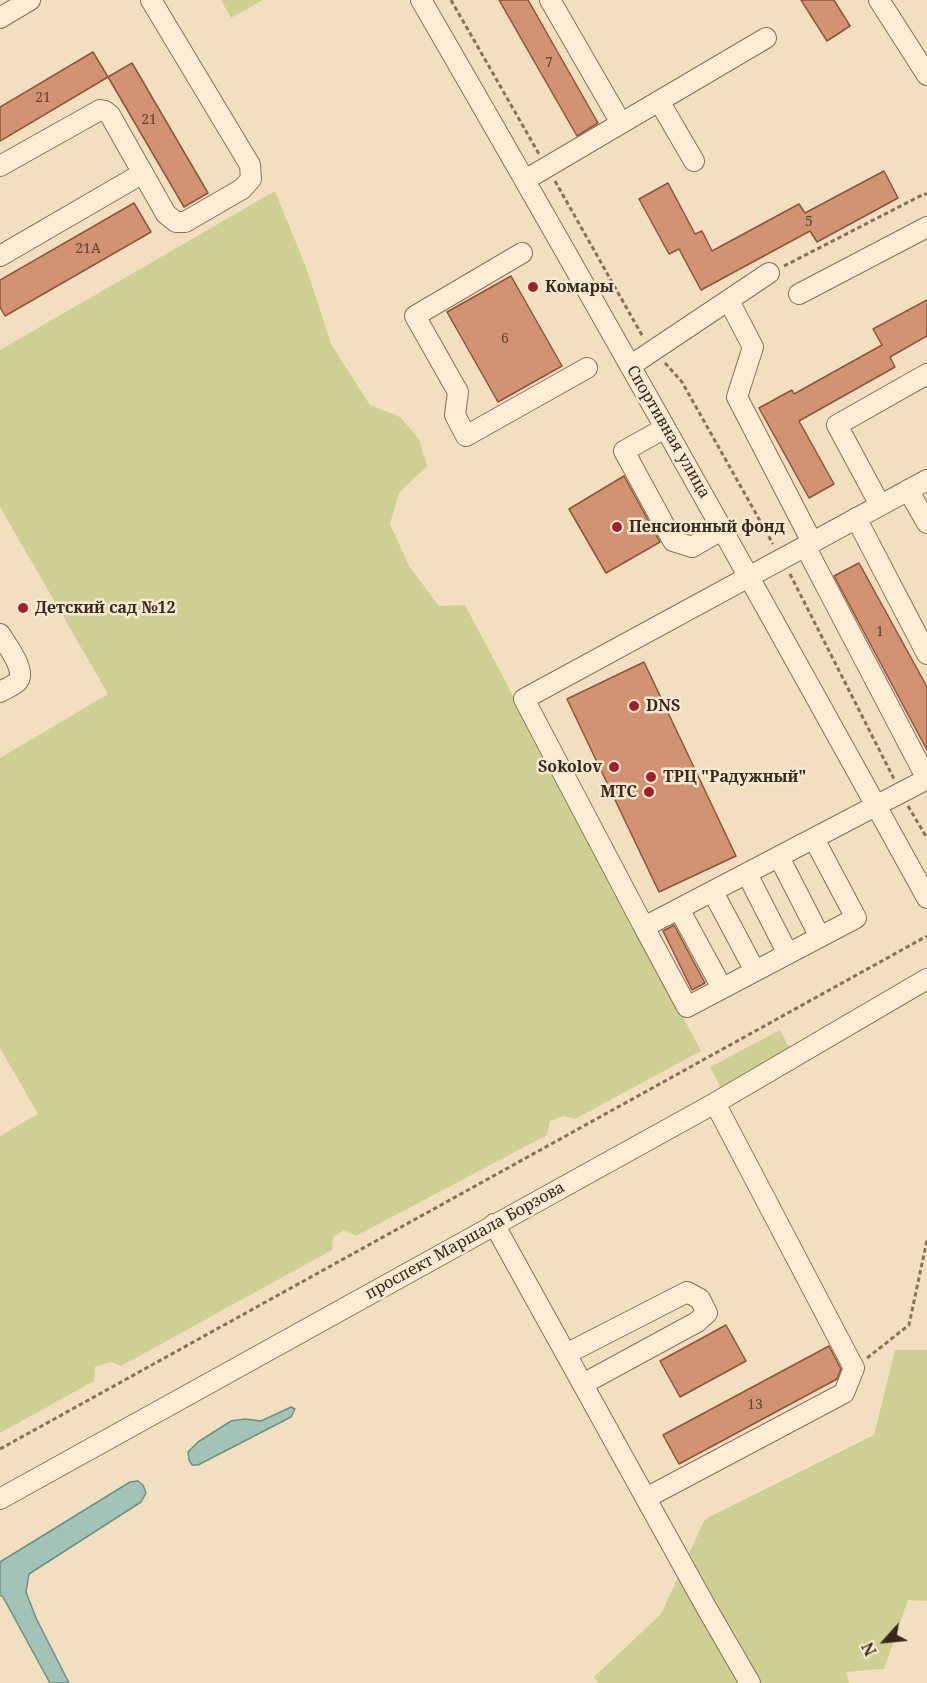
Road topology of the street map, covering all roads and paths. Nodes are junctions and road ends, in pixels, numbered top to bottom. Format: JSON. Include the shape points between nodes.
{"nodes":[{"id":1,"x":30,"y":0,"type":"edge"},
{"id":2,"x":151,"y":0,"type":"edge"},
{"id":3,"x":421,"y":0,"type":"edge"},
{"id":4,"x":451,"y":0,"type":"edge"},
{"id":5,"x":550,"y":0,"type":"edge"},
{"id":6,"x":879,"y":0,"type":"edge"},
{"id":7,"x":0,"y":18,"type":"edge"},
{"id":8,"x":766,"y":38,"type":"dead end"},
{"id":9,"x":927,"y":75,"type":"edge"},
{"id":10,"x":659,"y":101,"type":"junction"},
{"id":11,"x":621,"y":123,"type":"junction"},
{"id":12,"x":694,"y":161,"type":"dead end"},
{"id":13,"x":0,"y":166,"type":"edge"},
{"id":14,"x":547,"y":167,"type":"junction"},
{"id":15,"x":143,"y":173,"type":"junction"},
{"id":16,"x":525,"y":180,"type":"junction"},
{"id":17,"x":927,"y":194,"type":"edge"},
{"id":18,"x":927,"y":227,"type":"edge"},
{"id":19,"x":522,"y":254,"type":"dead end"},
{"id":20,"x":0,"y":256,"type":"edge"},
{"id":21,"x":769,"y":273,"type":"joint"},
{"id":22,"x":799,"y":294,"type":"dead end"},
{"id":23,"x":729,"y":301,"type":"junction"},
{"id":24,"x":654,"y":351,"type":"junction"},
{"id":25,"x":630,"y":366,"type":"junction"},
{"id":26,"x":586,"y":368,"type":"dead end"},
{"id":27,"x":927,"y":374,"type":"edge"},
{"id":28,"x":665,"y":428,"type":"junction"},
{"id":29,"x":927,"y":480,"type":"edge"},
{"id":30,"x":908,"y":490,"type":"junction"},
{"id":31,"x":880,"y":505,"type":"junction"},
{"id":32,"x":856,"y":518,"type":"junction"},
{"id":33,"x":927,"y":523,"type":"edge"},
{"id":34,"x":723,"y":529,"type":"junction"},
{"id":35,"x":808,"y":544,"type":"junction"},
{"id":36,"x":781,"y":559,"type":"junction"},
{"id":37,"x":749,"y":576,"type":"junction"},
{"id":38,"x":0,"y":634,"type":"edge"},
{"id":39,"x":927,"y":654,"type":"edge"},
{"id":40,"x":0,"y":692,"type":"edge"},
{"id":41,"x":927,"y":779,"type":"edge"},
{"id":42,"x":901,"y":793,"type":"junction"},
{"id":43,"x":877,"y":807,"type":"junction"},
{"id":44,"x":927,"y":838,"type":"edge"},
{"id":45,"x":814,"y":839,"type":"junction"},
{"id":46,"x":779,"y":857,"type":"junction"},
{"id":47,"x":747,"y":874,"type":"junction"},
{"id":48,"x":713,"y":892,"type":"junction"},
{"id":49,"x":927,"y":898,"type":"edge"},
{"id":50,"x":680,"y":909,"type":"junction"},
{"id":51,"x":644,"y":927,"type":"junction"},
{"id":52,"x":927,"y":936,"type":"edge"},
{"id":53,"x":820,"y":937,"type":"junction"},
{"id":54,"x":788,"y":954,"type":"junction"},
{"id":55,"x":755,"y":971,"type":"junction"},
{"id":56,"x":927,"y":979,"type":"edge"},
{"id":57,"x":722,"y":988,"type":"junction"},
{"id":58,"x":715,"y":1103,"type":"junction"},
{"id":59,"x":495,"y":1224,"type":"junction"},
{"id":60,"x":927,"y":1240,"type":"edge"},
{"id":61,"x":566,"y":1354,"type":"junction"},
{"id":62,"x":854,"y":1368,"type":"junction"},
{"id":63,"x":583,"y":1384,"type":"junction"},
{"id":64,"x":0,"y":1449,"type":"edge"},
{"id":65,"x":646,"y":1498,"type":"junction"},
{"id":66,"x":0,"y":1499,"type":"edge"},
{"id":67,"x":750,"y":1683,"type":"edge"}],
"edges":[{"from":1,"to":7,"type":"street"},
{"from":2,"to":15,"type":"street","via":[[250,165],[251,179],[242,189],[185,222],[176,222],[166,214]]},
{"from":3,"to":16,"type":"street","name":"Спортивная улица"},
{"from":4,"to":14,"type":"path"},
{"from":5,"to":11,"type":"street"},
{"from":6,"to":9,"type":"street"},
{"from":8,"to":10,"type":"street"},
{"from":10,"to":11,"type":"street"},
{"from":10,"to":12,"type":"street"},
{"from":11,"to":14,"type":"street"},
{"from":13,"to":15,"type":"street","via":[[100,110],[110,115]]},
{"from":14,"to":16,"type":"street"},
{"from":14,"to":24,"type":"path"},
{"from":15,"to":20,"type":"street"},
{"from":16,"to":25,"type":"street","name":"Спортивная улица"},
{"from":17,"to":21,"type":"path"},
{"from":18,"to":22,"type":"street"},
{"from":19,"to":26,"type":"street","via":[[415,316],[458,392],[455,415],[466,436]]},
{"from":21,"to":23,"type":"street"},
{"from":23,"to":24,"type":"street"},
{"from":23,"to":35,"type":"street","via":[[753,347],[736,397]]},
{"from":24,"to":25,"type":"street"},
{"from":24,"to":36,"type":"path","via":[[682,382]]},
{"from":25,"to":28,"type":"street","name":"Спортивная улица"},
{"from":27,"to":31,"type":"street","via":[[837,425]]},
{"from":28,"to":34,"type":"street","name":"Спортивная улица"},
{"from":28,"to":34,"type":"street","via":[[624,451],[673,541],[692,547]]},
{"from":29,"to":30,"type":"street"},
{"from":30,"to":31,"type":"street"},
{"from":30,"to":33,"type":"street"},
{"from":31,"to":32,"type":"street"},
{"from":32,"to":35,"type":"street"},
{"from":32,"to":39,"type":"street"},
{"from":34,"to":37,"type":"street","name":"Спортивная улица"},
{"from":35,"to":36,"type":"street"},
{"from":35,"to":41,"type":"street"},
{"from":36,"to":37,"type":"street"},
{"from":36,"to":42,"type":"path"},
{"from":37,"to":43,"type":"street","name":"Спортивная улица"},
{"from":37,"to":51,"type":"street","via":[[524,699]]},
{"from":38,"to":40,"type":"street","via":[[21,676]]},
{"from":41,"to":42,"type":"street"},
{"from":42,"to":43,"type":"street"},
{"from":42,"to":44,"type":"path"},
{"from":43,"to":45,"type":"street"},
{"from":43,"to":49,"type":"street","name":"Спортивная улица"},
{"from":45,"to":46,"type":"street"},
{"from":45,"to":53,"type":"street","via":[[856,918]]},
{"from":46,"to":47,"type":"street"},
{"from":46,"to":53,"type":"street"},
{"from":47,"to":48,"type":"street"},
{"from":47,"to":54,"type":"street"},
{"from":48,"to":50,"type":"street"},
{"from":48,"to":55,"type":"street"},
{"from":50,"to":51,"type":"street"},
{"from":50,"to":57,"type":"street"},
{"from":51,"to":57,"type":"street","via":[[687,1007]]},
{"from":52,"to":64,"type":"path"},
{"from":53,"to":54,"type":"street"},
{"from":54,"to":55,"type":"street"},
{"from":55,"to":57,"type":"street"},
{"from":56,"to":58,"type":"street","name":"проспект Маршала Борзова"},
{"from":58,"to":59,"type":"street","name":"проспект Маршала Борзова"},
{"from":58,"to":62,"type":"street"},
{"from":59,"to":61,"type":"street"},
{"from":59,"to":66,"type":"street","name":"проспект Маршала Борзова"},
{"from":60,"to":62,"type":"path","via":[[909,1324]]},
{"from":61,"to":63,"type":"street"},
{"from":61,"to":63,"type":"street","via":[[687,1292],[699,1299],[707,1313]]},
{"from":62,"to":65,"type":"street","via":[[844,1393]]},
{"from":63,"to":65,"type":"street"},
{"from":65,"to":67,"type":"street"}]}
